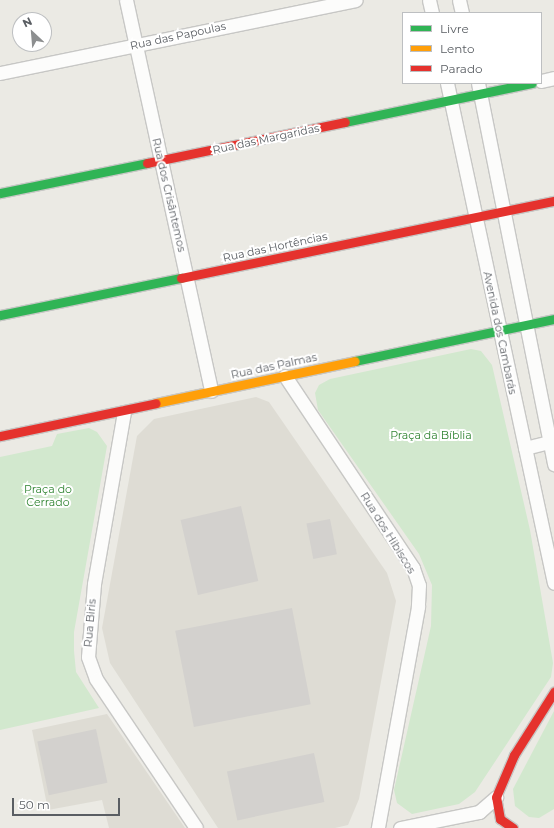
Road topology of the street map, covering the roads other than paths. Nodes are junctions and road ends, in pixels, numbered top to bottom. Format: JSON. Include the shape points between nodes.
{"nodes":[{"id":1,"x":126,"y":0,"type":"edge"},
{"id":2,"x":356,"y":0,"type":"edge"},
{"id":3,"x":429,"y":0,"type":"edge"},
{"id":4,"x":459,"y":0,"type":"edge"},
{"id":5,"x":432,"y":12,"type":"edge"},
{"id":6,"x":462,"y":12,"type":"edge"},
{"id":7,"x":134,"y":45,"type":"junction"},
{"id":8,"x":0,"y":74,"type":"edge"},
{"id":9,"x":554,"y":78,"type":"edge"},
{"id":10,"x":542,"y":81,"type":"edge"},
{"id":11,"x":447,"y":84,"type":"edge"},
{"id":12,"x":521,"y":84,"type":"edge"},
{"id":13,"x":479,"y":88,"type":"edge"},
{"id":14,"x":451,"y":100,"type":"junction"},
{"id":15,"x":161,"y":161,"type":"junction"},
{"id":16,"x":0,"y":193,"type":"edge"},
{"id":17,"x":554,"y":201,"type":"edge"},
{"id":18,"x":502,"y":212,"type":"junction"},
{"id":19,"x":474,"y":217,"type":"junction"},
{"id":20,"x":188,"y":277,"type":"junction"},
{"id":21,"x":0,"y":315,"type":"edge"},
{"id":22,"x":554,"y":319,"type":"edge"},
{"id":23,"x":527,"y":325,"type":"junction"},
{"id":24,"x":499,"y":332,"type":"junction"},
{"id":25,"x":285,"y":376,"type":"junction"},
{"id":26,"x":211,"y":391,"type":"junction"},
{"id":27,"x":124,"y":412,"type":"junction"},
{"id":28,"x":0,"y":436,"type":"edge"},
{"id":29,"x":551,"y":442,"type":"edge"},
{"id":30,"x":525,"y":448,"type":"junction"},
{"id":31,"x":554,"y":464,"type":"edge"},
{"id":32,"x":552,"y":559,"type":"edge"},
{"id":33,"x":554,"y":583,"type":"edge"},
{"id":34,"x":554,"y":692,"type":"edge"},
{"id":35,"x":496,"y":797,"type":"junction"},
{"id":36,"x":498,"y":823,"type":"edge"},
{"id":37,"x":196,"y":828,"type":"edge"},
{"id":38,"x":378,"y":828,"type":"edge"},
{"id":39,"x":400,"y":828,"type":"edge"},
{"id":40,"x":513,"y":828,"type":"edge"}],
"edges":[{"from":1,"to":7,"type":"street","name":"Rua dos Crisântemos"},
{"from":2,"to":7,"type":"street","name":"Rua das Papoulas"},
{"from":3,"to":5,"type":"street"},
{"from":4,"to":6,"type":"street"},
{"from":7,"to":8,"type":"street","name":"Rua das Papoulas"},
{"from":7,"to":15,"type":"street","name":"Rua dos Crisântemos"},
{"from":9,"to":10,"type":"street"},
{"from":11,"to":14,"type":"street","name":"Avenida dos Cambarás"},
{"from":12,"to":13,"type":"street","name":"Rua das Margaridas"},
{"from":13,"to":14,"type":"street","name":"Rua das Margaridas"},
{"from":13,"to":18,"type":"street"},
{"from":14,"to":15,"type":"street","name":"Rua das Margaridas"},
{"from":14,"to":19,"type":"street","name":"Avenida dos Cambarás"},
{"from":15,"to":16,"type":"street","name":"Rua das Margaridas"},
{"from":15,"to":20,"type":"street","name":"Rua dos Crisântemos"},
{"from":17,"to":18,"type":"street","name":"Rua das Hortências"},
{"from":18,"to":19,"type":"street","name":"Rua das Hortências"},
{"from":18,"to":23,"type":"street"},
{"from":19,"to":20,"type":"street","name":"Rua das Hortências"},
{"from":19,"to":24,"type":"street","name":"Avenida dos Cambarás"},
{"from":20,"to":21,"type":"street","name":"Rua das Hortências"},
{"from":20,"to":26,"type":"street","name":"Rua dos Crisântemos"},
{"from":22,"to":23,"type":"street","name":"Rua das Palmas"},
{"from":23,"to":24,"type":"street","name":"Rua das Palmas"},
{"from":23,"to":29,"type":"street"},
{"from":24,"to":25,"type":"street","name":"Rua das Palmas"},
{"from":24,"to":30,"type":"street","name":"Avenida dos Cambarás"},
{"from":25,"to":26,"type":"street","name":"Rua das Palmas"},
{"from":25,"to":38,"type":"street","name":"Rua dos Hibiscos","via":[[413,568],[419,585],[418,607]]},
{"from":26,"to":27,"type":"street","name":"Rua das Palmas"},
{"from":27,"to":28,"type":"street","name":"Rua das Palmas"},
{"from":27,"to":37,"type":"street","name":"Rua Biris","via":[[94,584],[88,657],[96,679]]},
{"from":29,"to":30,"type":"street"},
{"from":29,"to":31,"type":"street"},
{"from":30,"to":32,"type":"street","name":"Avenida dos Cambarás"},
{"from":32,"to":33,"type":"street","name":"Avenida dos Cambarás"},
{"from":34,"to":35,"type":"street","via":[[514,755]]},
{"from":35,"to":36,"type":"street"},
{"from":35,"to":39,"type":"street","via":[[479,812]]},
{"from":36,"to":40,"type":"street"}]}
